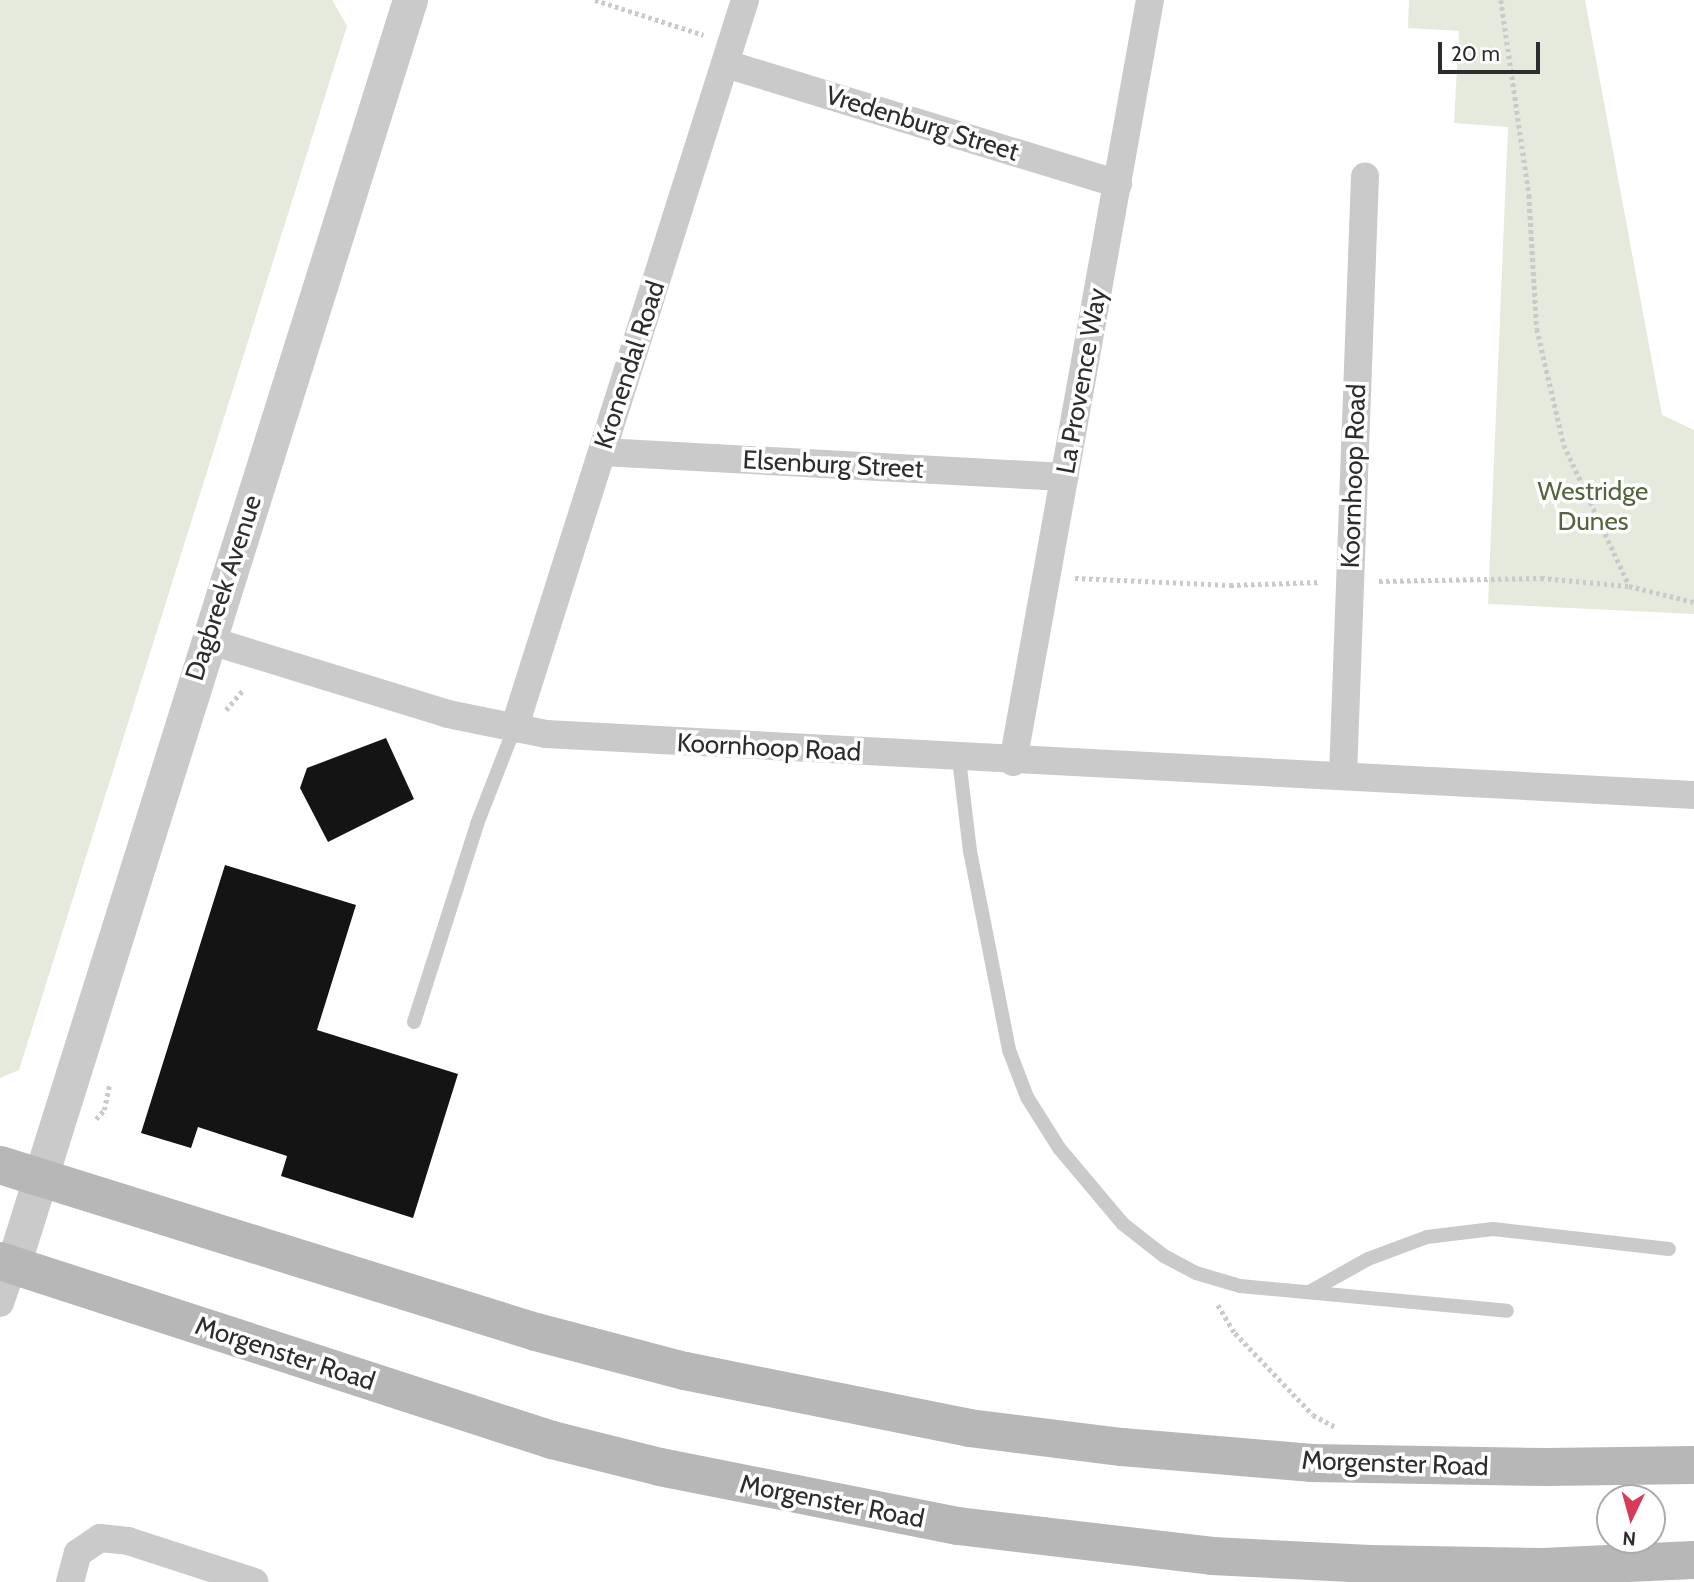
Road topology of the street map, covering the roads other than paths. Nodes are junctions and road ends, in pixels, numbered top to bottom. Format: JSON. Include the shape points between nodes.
{"nodes":[{"id":1,"x":410,"y":0,"type":"edge"},
{"id":2,"x":745,"y":0,"type":"edge"},
{"id":3,"x":1150,"y":0,"type":"edge"},
{"id":4,"x":726,"y":64,"type":"junction"},
{"id":5,"x":1365,"y":177,"type":"dead end"},
{"id":6,"x":1118,"y":184,"type":"junction"},
{"id":7,"x":603,"y":452,"type":"junction"},
{"id":8,"x":1064,"y":477,"type":"junction"},
{"id":9,"x":208,"y":640,"type":"junction"},
{"id":10,"x":514,"y":729,"type":"junction"},
{"id":11,"x":959,"y":759,"type":"junction"},
{"id":12,"x":1013,"y":762,"type":"junction"},
{"id":13,"x":1343,"y":776,"type":"junction"},
{"id":14,"x":1694,"y":795,"type":"edge"},
{"id":15,"x":414,"y":1022,"type":"dead end"},
{"id":16,"x":0,"y":1165,"type":"edge"},
{"id":17,"x":40,"y":1177,"type":"junction"},
{"id":18,"x":1669,"y":1249,"type":"dead end"},
{"id":19,"x":6,"y":1263,"type":"edge"},
{"id":20,"x":1311,"y":1292,"type":"junction"},
{"id":21,"x":0,"y":1303,"type":"edge"},
{"id":22,"x":1507,"y":1311,"type":"dead end"},
{"id":23,"x":1694,"y":1465,"type":"edge"},
{"id":24,"x":1694,"y":1560,"type":"edge"},
{"id":25,"x":70,"y":1582,"type":"edge"},
{"id":26,"x":254,"y":1582,"type":"edge"}],
"edges":[{"from":1,"to":9,"type":"street","name":"Dagbreek Avenue"},
{"from":2,"to":4,"type":"street","name":"Kronendal Road"},
{"from":3,"to":6,"type":"street","name":"La Provence Way"},
{"from":4,"to":6,"type":"street","name":"Vredenburg Street"},
{"from":4,"to":7,"type":"street","name":"Kronendal Road"},
{"from":5,"to":13,"type":"street","name":"Koornhoop Road"},
{"from":6,"to":8,"type":"street","name":"La Provence Way"},
{"from":7,"to":8,"type":"street","name":"Elsenburg Street"},
{"from":7,"to":10,"type":"street","name":"Kronendal Road"},
{"from":8,"to":12,"type":"street","name":"La Provence Way"},
{"from":9,"to":10,"type":"street","name":"Koornhoop Road","via":[[442,712]]},
{"from":9,"to":17,"type":"street","name":"Dagbreek Avenue"},
{"from":10,"to":11,"type":"street","name":"Koornhoop Road","via":[[580,737]]},
{"from":10,"to":15,"type":"lane","via":[[477,824]]},
{"from":11,"to":12,"type":"street","name":"Koornhoop Road"},
{"from":11,"to":20,"type":"lane","via":[[970,851],[1009,1050],[1027,1097],[1059,1148],[1123,1224],[1164,1256],[1210,1278],[1240,1286]]},
{"from":12,"to":13,"type":"street","name":"Koornhoop Road"},
{"from":13,"to":14,"type":"street","name":"Koornhoop Road"},
{"from":16,"to":17,"type":"main road","name":"Morgenster Road"},
{"from":17,"to":19,"type":"street","name":"Dagbreek Avenue"},
{"from":17,"to":23,"type":"main road","name":"Morgenster Road","via":[[537,1332],[698,1374],[969,1428],[1136,1449],[1312,1463],[1547,1468]]},
{"from":18,"to":20,"type":"lane","via":[[1493,1229],[1427,1237],[1368,1259]]},
{"from":19,"to":21,"type":"street"},
{"from":19,"to":24,"type":"main road","name":"Morgenster Road","via":[[551,1440],[673,1470],[957,1526],[1212,1556],[1370,1564],[1542,1567]]},
{"from":20,"to":22,"type":"lane"},
{"from":25,"to":26,"type":"street","via":[[78,1553],[100,1538],[128,1541]]}]}
